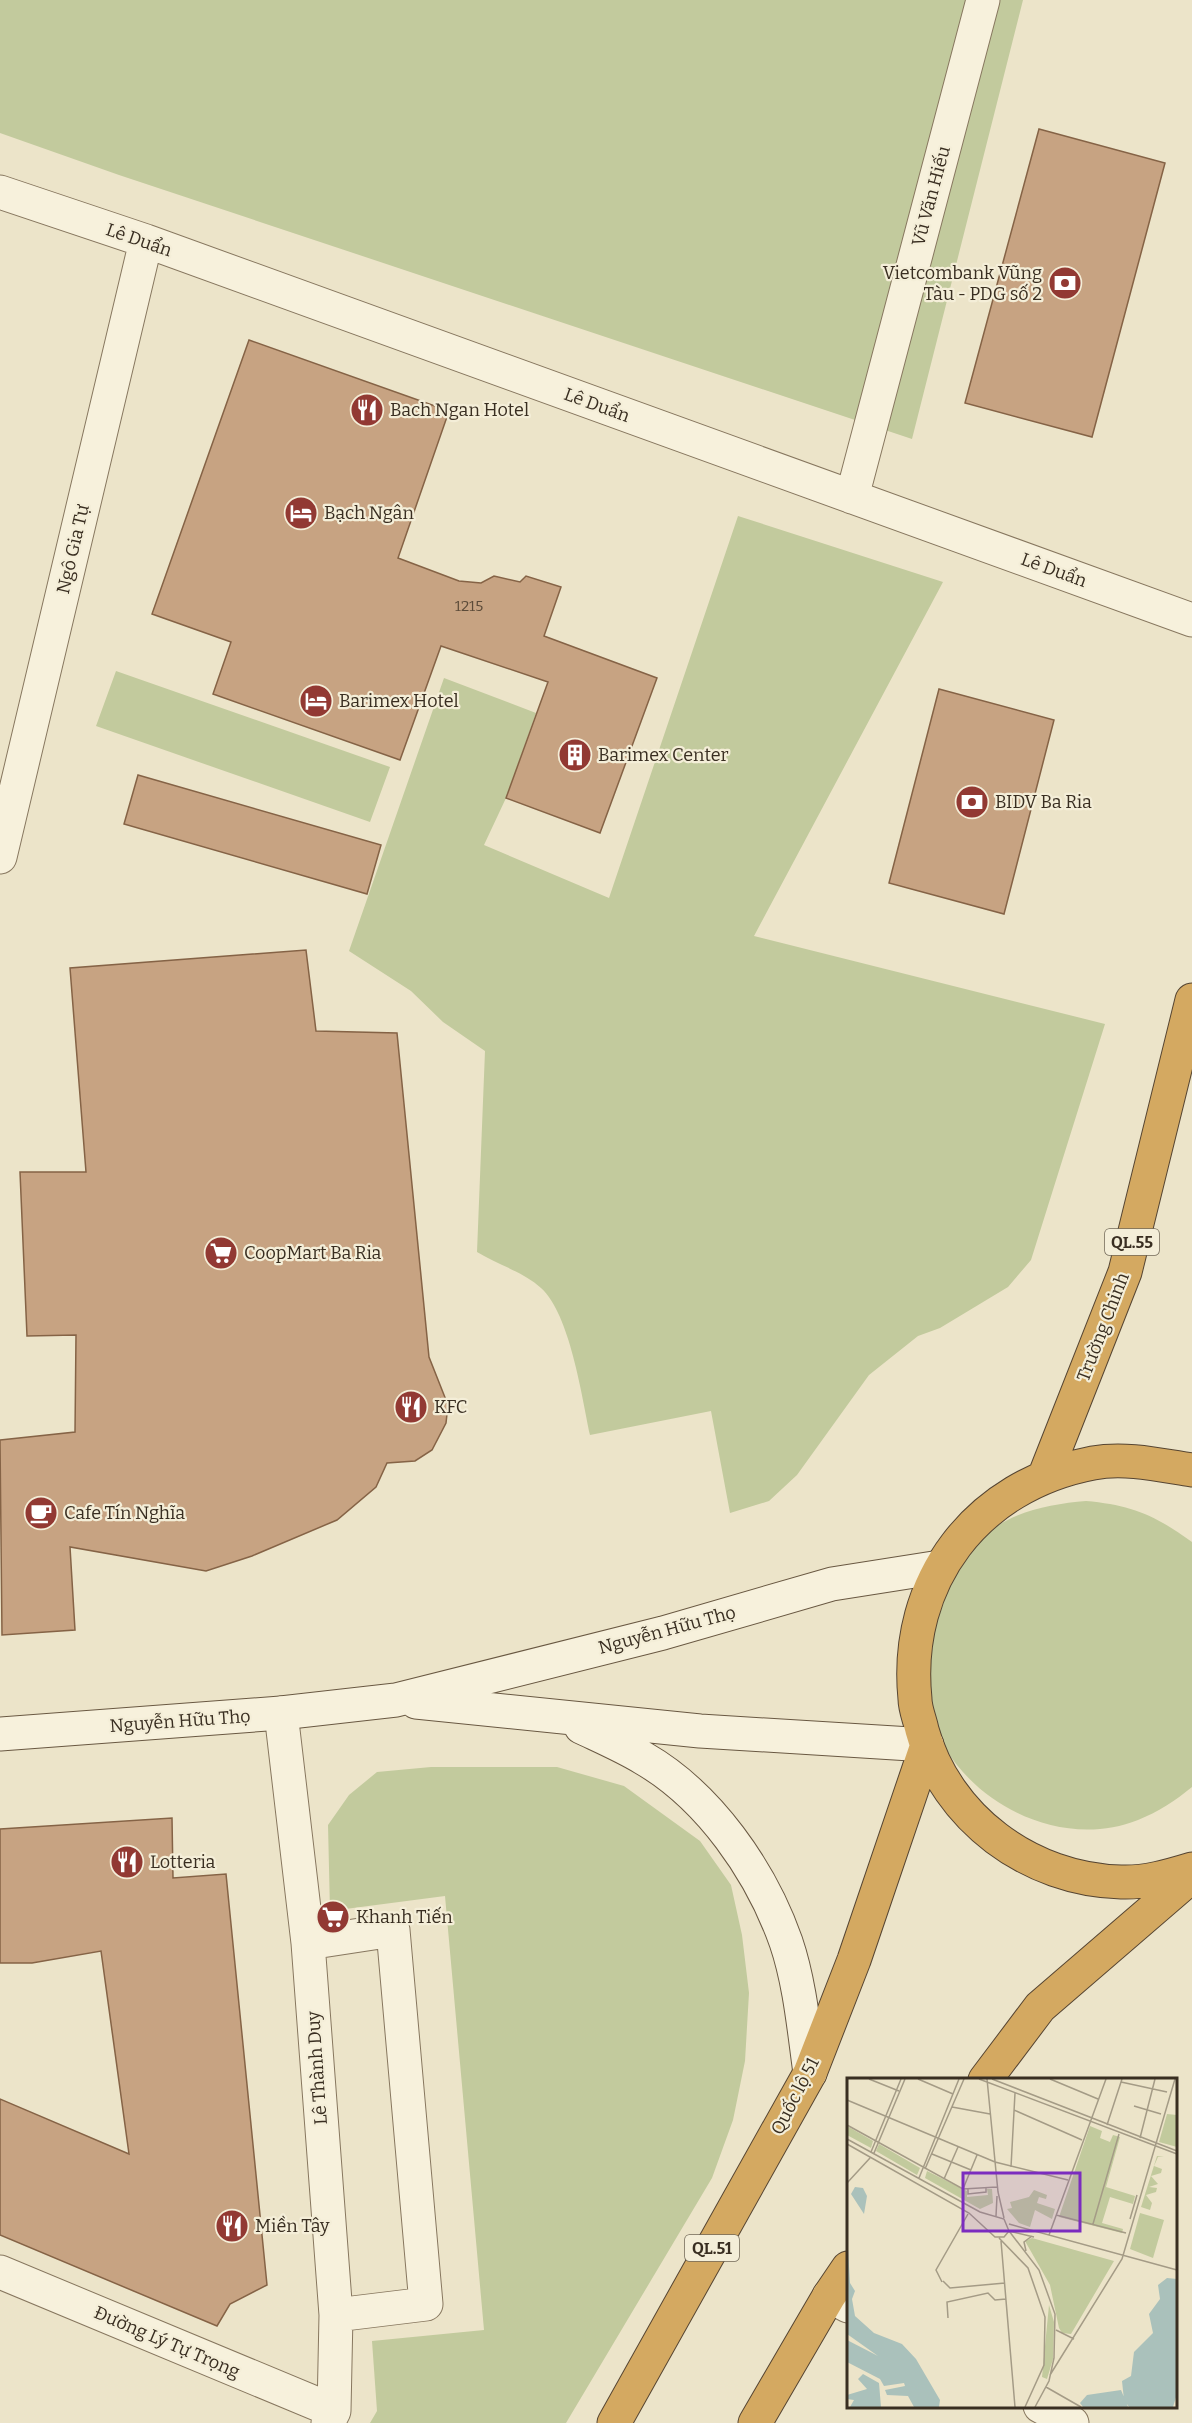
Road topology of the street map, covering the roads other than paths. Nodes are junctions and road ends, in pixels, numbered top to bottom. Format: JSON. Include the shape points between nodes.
{"nodes":[{"id":1,"x":983,"y":0,"type":"edge"},
{"id":2,"x":0,"y":192,"type":"edge"},
{"id":3,"x":146,"y":241,"type":"junction"},
{"id":4,"x":852,"y":497,"type":"junction"},
{"id":5,"x":1192,"y":620,"type":"edge"},
{"id":6,"x":0,"y":856,"type":"edge"},
{"id":7,"x":1192,"y":1000,"type":"edge"},
{"id":8,"x":1192,"y":1470,"type":"edge"},
{"id":9,"x":1045,"y":1475,"type":"junction"},
{"id":10,"x":940,"y":1567,"type":"junction"},
{"id":11,"x":396,"y":1700,"type":"junction"},
{"id":12,"x":281,"y":1713,"type":"junction"},
{"id":13,"x":564,"y":1719,"type":"junction"},
{"id":14,"x":0,"y":1734,"type":"edge"},
{"id":15,"x":927,"y":1746,"type":"junction"},
{"id":16,"x":1192,"y":1869,"type":"edge"},
{"id":17,"x":1192,"y":1876,"type":"edge"},
{"id":18,"x":308,"y":1943,"type":"junction"},
{"id":19,"x":810,"y":2073,"type":"junction"},
{"id":20,"x":986,"y":2078,"type":"edge"},
{"id":21,"x":0,"y":2272,"type":"edge"},
{"id":22,"x":847,"y":2275,"type":"edge"},
{"id":23,"x":839,"y":2301,"type":"edge"},
{"id":24,"x":336,"y":2314,"type":"junction"},
{"id":25,"x":1044,"y":2408,"type":"edge"},
{"id":26,"x":331,"y":2417,"type":"edge"},
{"id":27,"x":614,"y":2423,"type":"edge"},
{"id":28,"x":755,"y":2423,"type":"edge"},
{"id":29,"x":1072,"y":2423,"type":"edge"}],
"edges":[{"from":1,"to":4,"type":"street","name":"Vũ Văn Hiếu"},
{"from":2,"to":3,"type":"street","name":"Lê Duẩn"},
{"from":3,"to":4,"type":"street","name":"Lê Duẩn"},
{"from":3,"to":6,"type":"street","name":"Ngô Gia Tự"},
{"from":4,"to":5,"type":"street","name":"Lê Duẩn"},
{"from":7,"to":9,"type":"highway","name":"Trường Chinh","number":"QL.55","via":[[1125,1272]]},
{"from":8,"to":9,"type":"highway","via":[[1146,1462],[1095,1463]]},
{"from":9,"to":10,"type":"highway","via":[[1004,1498],[975,1523]]},
{"from":10,"to":11,"type":"street","name":"Nguyễn Hữu Thọ","via":[[832,1584],[663,1633]]},
{"from":10,"to":15,"type":"highway","via":[[922,1609],[914,1655],[915,1701]]},
{"from":11,"to":12,"type":"street","name":"Nguyễn Hữu Thọ"},
{"from":11,"to":13,"type":"street","name":"Nguyễn Hữu Thọ"},
{"from":12,"to":14,"type":"street","name":"Nguyễn Hữu Thọ"},
{"from":12,"to":18,"type":"street","name":"Lê Thành Duy"},
{"from":13,"to":15,"type":"street","name":"Nguyễn Hữu Thọ"},
{"from":13,"to":19,"type":"street","via":[[644,1758],[698,1800],[748,1862],[786,1943],[800,2001]]},
{"from":15,"to":16,"type":"highway","via":[[945,1783],[971,1817],[1003,1844],[1040,1865],[1081,1878],[1122,1882],[1164,1878]]},
{"from":15,"to":19,"type":"highway","name":"Quốc lộ 51","number":"QL.51","via":[[854,1960]]},
{"from":17,"to":20,"type":"highway","via":[[1040,2007]]},
{"from":18,"to":24,"type":"street","name":"Lê Thành Duy"},
{"from":18,"to":24,"type":"street","via":[[393,1930],[426,2304]]},
{"from":19,"to":27,"type":"highway","name":"Quốc lộ 51","number":"QL.51"},
{"from":21,"to":26,"type":"street","name":"Đường Lý Tự Trọng"},
{"from":22,"to":23,"type":"highway"},
{"from":23,"to":28,"type":"highway"},
{"from":24,"to":26,"type":"street","name":"Lê Thành Duy"},
{"from":25,"to":29,"type":"street"}]}
